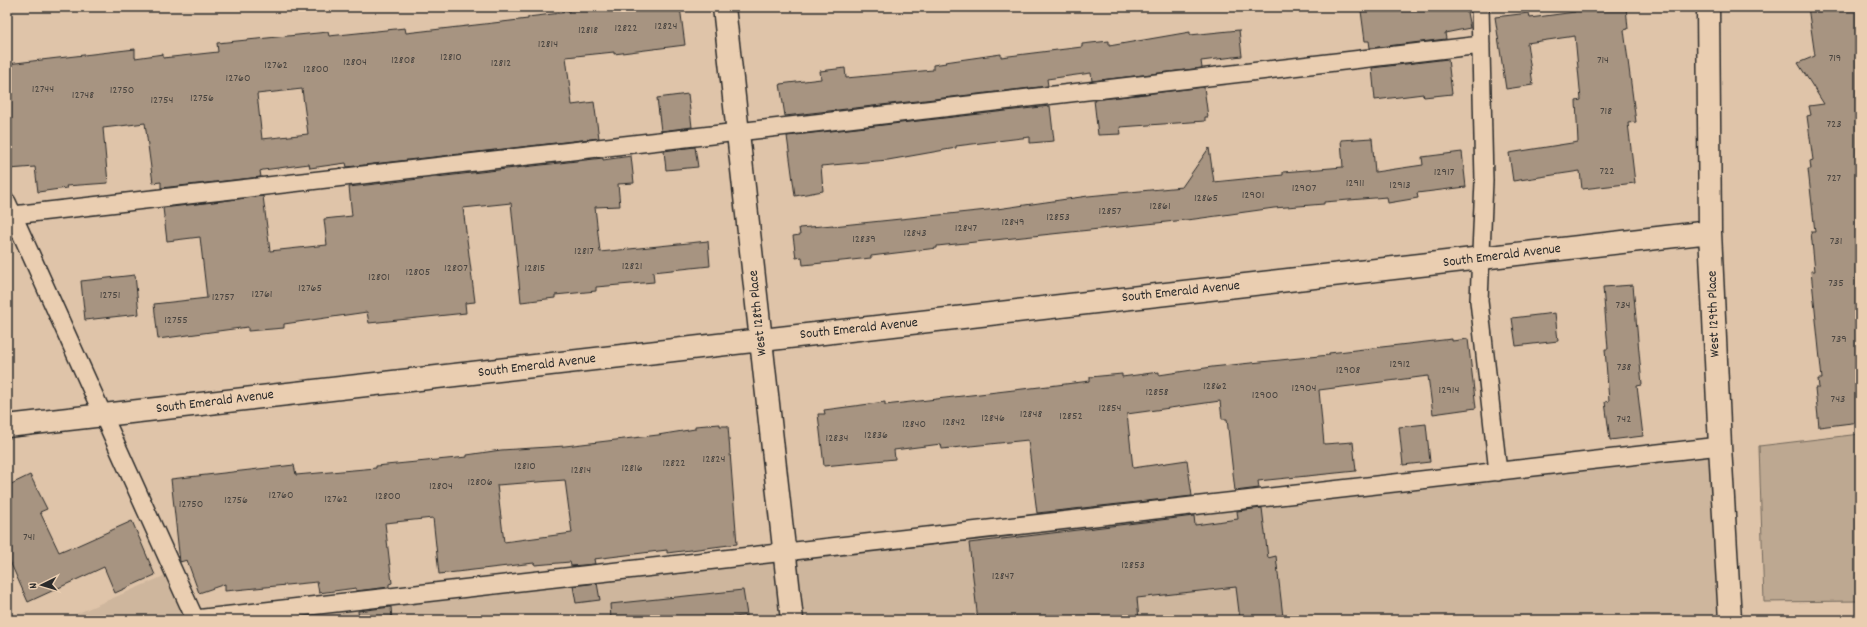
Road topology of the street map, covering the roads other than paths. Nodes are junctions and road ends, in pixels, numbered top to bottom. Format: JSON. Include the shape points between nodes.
{"nodes":[{"id":1,"x":724,"y":7,"type":"edge"},
{"id":2,"x":1480,"y":7,"type":"edge"},
{"id":3,"x":1708,"y":7,"type":"edge"},
{"id":4,"x":1481,"y":45,"type":"junction"},
{"id":5,"x":738,"y":132,"type":"junction"},
{"id":6,"x":10,"y":209,"type":"edge"},
{"id":7,"x":1710,"y":232,"type":"junction"},
{"id":8,"x":1480,"y":258,"type":"junction"},
{"id":9,"x":761,"y":340,"type":"junction"},
{"id":10,"x":104,"y":415,"type":"junction"},
{"id":11,"x":7,"y":426,"type":"edge"},
{"id":12,"x":1720,"y":446,"type":"junction"},
{"id":13,"x":1498,"y":472,"type":"junction"},
{"id":14,"x":784,"y":552,"type":"junction"},
{"id":15,"x":792,"y":620,"type":"edge"},
{"id":16,"x":1730,"y":620,"type":"edge"}],
"edges":[{"from":1,"to":5,"type":"street","name":"West 128th Place"},
{"from":2,"to":4,"type":"lane"},
{"from":3,"to":7,"type":"street","name":"West 129th Place"},
{"from":4,"to":5,"type":"lane"},
{"from":4,"to":8,"type":"lane","via":[[1484,181]]},
{"from":5,"to":6,"type":"lane"},
{"from":5,"to":9,"type":"street","name":"West 128th Place"},
{"from":6,"to":10,"type":"lane"},
{"from":7,"to":8,"type":"street","name":"South Emerald Avenue"},
{"from":7,"to":12,"type":"street","name":"West 129th Place"},
{"from":8,"to":9,"type":"street","name":"South Emerald Avenue"},
{"from":8,"to":13,"type":"lane","via":[[1479,301]]},
{"from":9,"to":10,"type":"street","name":"South Emerald Avenue"},
{"from":9,"to":14,"type":"street","name":"West 128th Place"},
{"from":10,"to":11,"type":"street","name":"South Emerald Avenue"},
{"from":10,"to":14,"type":"lane","via":[[195,619]]},
{"from":12,"to":13,"type":"lane"},
{"from":12,"to":16,"type":"street","name":"West 129th Place"},
{"from":13,"to":14,"type":"lane"},
{"from":14,"to":15,"type":"street","name":"West 128th Place"}]}
